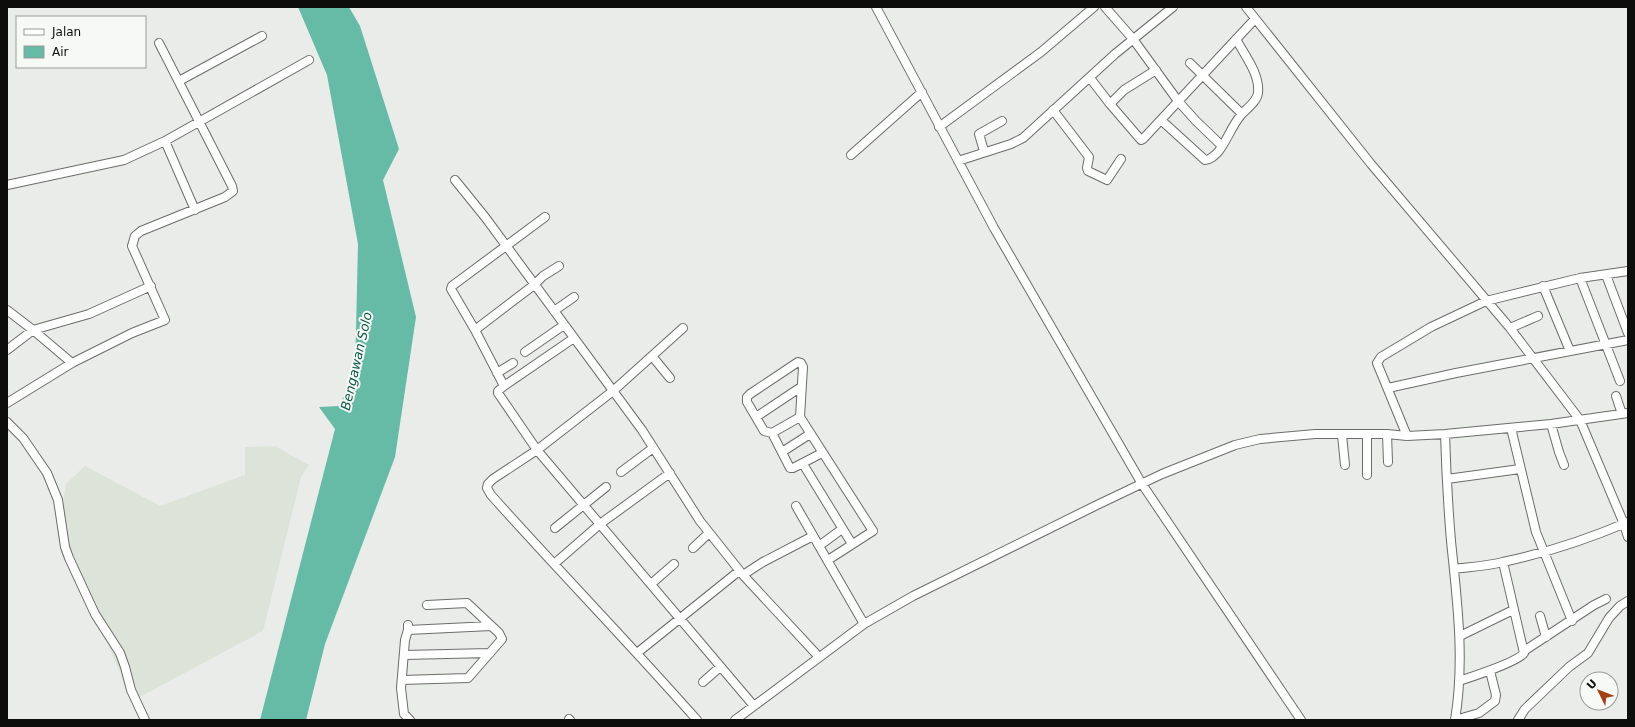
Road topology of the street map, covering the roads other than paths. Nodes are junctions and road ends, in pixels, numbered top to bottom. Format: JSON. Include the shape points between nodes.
{"nodes":[{"id":1,"x":876,"y":7,"type":"edge"},
{"id":2,"x":1094,"y":7,"type":"edge"},
{"id":3,"x":1105,"y":7,"type":"edge"},
{"id":4,"x":1173,"y":7,"type":"edge"},
{"id":5,"x":1246,"y":7,"type":"edge"},
{"id":6,"x":1255,"y":19,"type":"junction"},
{"id":7,"x":262,"y":36,"type":"dead end"},
{"id":8,"x":1133,"y":39,"type":"junction"},
{"id":9,"x":1236,"y":39,"type":"junction"},
{"id":10,"x":159,"y":43,"type":"dead end"},
{"id":11,"x":309,"y":60,"type":"dead end"},
{"id":12,"x":1190,"y":63,"type":"dead end"},
{"id":13,"x":1156,"y":70,"type":"junction"},
{"id":14,"x":1202,"y":75,"type":"junction"},
{"id":15,"x":1090,"y":78,"type":"junction"},
{"id":16,"x":179,"y":81,"type":"junction"},
{"id":17,"x":922,"y":92,"type":"junction"},
{"id":18,"x":1178,"y":101,"type":"junction"},
{"id":19,"x":1110,"y":104,"type":"junction"},
{"id":20,"x":1053,"y":110,"type":"junction"},
{"id":21,"x":1242,"y":114,"type":"junction"},
{"id":22,"x":1160,"y":120,"type":"junction"},
{"id":23,"x":200,"y":121,"type":"junction"},
{"id":24,"x":1002,"y":121,"type":"dead end"},
{"id":25,"x":939,"y":127,"type":"junction"},
{"id":26,"x":165,"y":141,"type":"junction"},
{"id":27,"x":1222,"y":146,"type":"junction"},
{"id":28,"x":984,"y":151,"type":"junction"},
{"id":29,"x":851,"y":155,"type":"dead end"},
{"id":30,"x":1121,"y":159,"type":"dead end"},
{"id":31,"x":958,"y":161,"type":"junction"},
{"id":32,"x":455,"y":180,"type":"dead end"},
{"id":33,"x":7,"y":185,"type":"edge"},
{"id":34,"x":195,"y":210,"type":"junction"},
{"id":35,"x":545,"y":217,"type":"dead end"},
{"id":36,"x":506,"y":247,"type":"junction"},
{"id":37,"x":559,"y":266,"type":"dead end"},
{"id":38,"x":1628,"y":271,"type":"edge"},
{"id":39,"x":1606,"y":275,"type":"junction"},
{"id":40,"x":1580,"y":278,"type":"junction"},
{"id":41,"x":534,"y":285,"type":"junction"},
{"id":42,"x":151,"y":286,"type":"junction"},
{"id":43,"x":1543,"y":286,"type":"junction"},
{"id":44,"x":574,"y":297,"type":"dead end"},
{"id":45,"x":1486,"y":301,"type":"junction"},
{"id":46,"x":7,"y":310,"type":"edge"},
{"id":47,"x":554,"y":311,"type":"junction"},
{"id":48,"x":1538,"y":316,"type":"dead end"},
{"id":49,"x":564,"y":325,"type":"junction"},
{"id":50,"x":683,"y":328,"type":"dead end"},
{"id":51,"x":1510,"y":328,"type":"junction"},
{"id":52,"x":33,"y":330,"type":"junction"},
{"id":53,"x":475,"y":330,"type":"junction"},
{"id":54,"x":1628,"y":333,"type":"edge"},
{"id":55,"x":574,"y":338,"type":"junction"},
{"id":56,"x":1628,"y":340,"type":"edge"},
{"id":57,"x":1607,"y":344,"type":"junction"},
{"id":58,"x":7,"y":350,"type":"edge"},
{"id":59,"x":1570,"y":351,"type":"junction"},
{"id":60,"x":525,"y":352,"type":"dead end"},
{"id":61,"x":652,"y":356,"type":"junction"},
{"id":62,"x":1534,"y":359,"type":"junction"},
{"id":63,"x":72,"y":363,"type":"junction"},
{"id":64,"x":513,"y":363,"type":"dead end"},
{"id":65,"x":497,"y":373,"type":"junction"},
{"id":66,"x":670,"y":378,"type":"dead end"},
{"id":67,"x":1620,"y":380,"type":"dead end"},
{"id":68,"x":504,"y":386,"type":"junction"},
{"id":69,"x":801,"y":387,"type":"junction"},
{"id":70,"x":1388,"y":388,"type":"junction"},
{"id":71,"x":613,"y":391,"type":"junction"},
{"id":72,"x":1616,"y":396,"type":"dead end"},
{"id":73,"x":7,"y":403,"type":"edge"},
{"id":74,"x":1625,"y":414,"type":"edge"},
{"id":75,"x":756,"y":417,"type":"junction"},
{"id":76,"x":800,"y":417,"type":"junction"},
{"id":77,"x":1580,"y":420,"type":"junction"},
{"id":78,"x":7,"y":422,"type":"edge"},
{"id":79,"x":1551,"y":424,"type":"junction"},
{"id":80,"x":1510,"y":428,"type":"junction"},
{"id":81,"x":772,"y":433,"type":"junction"},
{"id":82,"x":810,"y":434,"type":"junction"},
{"id":83,"x":1367,"y":434,"type":"junction"},
{"id":84,"x":1387,"y":434,"type":"junction"},
{"id":85,"x":1445,"y":434,"type":"junction"},
{"id":86,"x":1342,"y":435,"type":"junction"},
{"id":87,"x":1407,"y":436,"type":"junction"},
{"id":88,"x":653,"y":448,"type":"junction"},
{"id":89,"x":537,"y":450,"type":"junction"},
{"id":90,"x":782,"y":452,"type":"junction"},
{"id":91,"x":822,"y":453,"type":"junction"},
{"id":92,"x":1388,"y":462,"type":"dead end"},
{"id":93,"x":803,"y":464,"type":"junction"},
{"id":94,"x":1345,"y":465,"type":"dead end"},
{"id":95,"x":1564,"y":465,"type":"dead end"},
{"id":96,"x":1520,"y":469,"type":"junction"},
{"id":97,"x":621,"y":472,"type":"dead end"},
{"id":98,"x":670,"y":473,"type":"junction"},
{"id":99,"x":1367,"y":475,"type":"dead end"},
{"id":100,"x":1447,"y":479,"type":"junction"},
{"id":101,"x":1142,"y":484,"type":"junction"},
{"id":102,"x":606,"y":487,"type":"dead end"},
{"id":103,"x":584,"y":506,"type":"junction"},
{"id":104,"x":796,"y":506,"type":"dead end"},
{"id":105,"x":1626,"y":523,"type":"edge"},
{"id":106,"x":600,"y":524,"type":"junction"},
{"id":107,"x":555,"y":528,"type":"dead end"},
{"id":108,"x":842,"y":529,"type":"junction"},
{"id":109,"x":709,"y":533,"type":"junction"},
{"id":110,"x":813,"y":536,"type":"junction"},
{"id":111,"x":1628,"y":537,"type":"edge"},
{"id":112,"x":852,"y":544,"type":"junction"},
{"id":113,"x":819,"y":546,"type":"junction"},
{"id":114,"x":693,"y":548,"type":"dead end"},
{"id":115,"x":1543,"y":552,"type":"junction"},
{"id":116,"x":828,"y":560,"type":"junction"},
{"id":117,"x":1503,"y":562,"type":"junction"},
{"id":118,"x":554,"y":564,"type":"junction"},
{"id":119,"x":674,"y":564,"type":"dead end"},
{"id":120,"x":1454,"y":569,"type":"junction"},
{"id":121,"x":741,"y":573,"type":"junction"},
{"id":122,"x":651,"y":584,"type":"junction"},
{"id":123,"x":1606,"y":599,"type":"dead end"},
{"id":124,"x":1628,"y":601,"type":"edge"},
{"id":125,"x":427,"y":605,"type":"dead end"},
{"id":126,"x":1513,"y":610,"type":"junction"},
{"id":127,"x":1540,"y":616,"type":"dead end"},
{"id":128,"x":680,"y":619,"type":"junction"},
{"id":129,"x":1572,"y":621,"type":"junction"},
{"id":130,"x":864,"y":624,"type":"junction"},
{"id":131,"x":491,"y":626,"type":"junction"},
{"id":132,"x":1460,"y":636,"type":"junction"},
{"id":133,"x":1546,"y":638,"type":"junction"},
{"id":134,"x":1524,"y":651,"type":"junction"},
{"id":135,"x":490,"y":653,"type":"junction"},
{"id":136,"x":637,"y":653,"type":"junction"},
{"id":137,"x":404,"y":655,"type":"junction"},
{"id":138,"x":820,"y":657,"type":"junction"},
{"id":139,"x":720,"y":667,"type":"junction"},
{"id":140,"x":1490,"y":671,"type":"junction"},
{"id":141,"x":1459,"y":681,"type":"junction"},
{"id":142,"x":703,"y":682,"type":"dead end"},
{"id":143,"x":402,"y":684,"type":"junction"},
{"id":144,"x":754,"y":706,"type":"junction"},
{"id":145,"x":144,"y":720,"type":"edge"},
{"id":146,"x":410,"y":720,"type":"edge"},
{"id":147,"x":697,"y":720,"type":"edge"},
{"id":148,"x":735,"y":720,"type":"edge"},
{"id":149,"x":1300,"y":720,"type":"edge"},
{"id":150,"x":1455,"y":720,"type":"edge"},
{"id":151,"x":1518,"y":720,"type":"edge"}],
"edges":[{"from":1,"to":17,"type":"street"},
{"from":2,"to":25,"type":"street","via":[[1035,57]]},
{"from":3,"to":8,"type":"street"},
{"from":4,"to":8,"type":"street"},
{"from":5,"to":6,"type":"street"},
{"from":6,"to":9,"type":"street"},
{"from":6,"to":45,"type":"street","via":[[1371,164]]},
{"from":7,"to":16,"type":"street"},
{"from":8,"to":13,"type":"street"},
{"from":8,"to":15,"type":"street"},
{"from":9,"to":14,"type":"street"},
{"from":9,"to":21,"type":"street","via":[[1251,66],[1258,86],[1256,99]]},
{"from":10,"to":16,"type":"street"},
{"from":11,"to":23,"type":"street"},
{"from":12,"to":14,"type":"street"},
{"from":13,"to":18,"type":"street"},
{"from":13,"to":19,"type":"street","via":[[1124,90]]},
{"from":14,"to":18,"type":"street"},
{"from":14,"to":21,"type":"street"},
{"from":15,"to":19,"type":"street"},
{"from":15,"to":20,"type":"street"},
{"from":16,"to":23,"type":"street"},
{"from":17,"to":25,"type":"street"},
{"from":17,"to":29,"type":"street"},
{"from":18,"to":22,"type":"street"},
{"from":18,"to":27,"type":"street"},
{"from":19,"to":22,"type":"street","via":[[1140,140]]},
{"from":20,"to":28,"type":"street","via":[[1018,141]]},
{"from":20,"to":30,"type":"street","via":[[1089,157],[1088,171],[1107,180]]},
{"from":21,"to":27,"type":"street"},
{"from":22,"to":27,"type":"street","via":[[1205,160],[1212,157]]},
{"from":23,"to":26,"type":"street"},
{"from":23,"to":34,"type":"street","via":[[233,191],[225,198]]},
{"from":24,"to":28,"type":"street","via":[[979,134]]},
{"from":25,"to":31,"type":"street"},
{"from":26,"to":33,"type":"street","via":[[124,160]]},
{"from":26,"to":34,"type":"street"},
{"from":28,"to":31,"type":"street"},
{"from":31,"to":101,"type":"street","via":[[1028,288]]},
{"from":32,"to":36,"type":"street"},
{"from":34,"to":42,"type":"street","via":[[141,231],[135,236],[132,246]]},
{"from":35,"to":36,"type":"street"},
{"from":36,"to":41,"type":"street"},
{"from":36,"to":53,"type":"street","via":[[451,287]]},
{"from":37,"to":41,"type":"street"},
{"from":38,"to":39,"type":"street"},
{"from":39,"to":40,"type":"street"},
{"from":39,"to":54,"type":"street"},
{"from":40,"to":43,"type":"street"},
{"from":40,"to":57,"type":"street"},
{"from":41,"to":47,"type":"street"},
{"from":41,"to":53,"type":"street"},
{"from":42,"to":52,"type":"street","via":[[89,314]]},
{"from":42,"to":63,"type":"street","via":[[164,320]]},
{"from":43,"to":45,"type":"street"},
{"from":43,"to":59,"type":"street"},
{"from":44,"to":47,"type":"street"},
{"from":45,"to":51,"type":"street"},
{"from":45,"to":70,"type":"street","via":[[1431,327],[1381,357],[1377,365]]},
{"from":46,"to":52,"type":"street"},
{"from":47,"to":49,"type":"street"},
{"from":48,"to":51,"type":"street"},
{"from":49,"to":55,"type":"street"},
{"from":49,"to":60,"type":"street"},
{"from":50,"to":61,"type":"street"},
{"from":51,"to":62,"type":"street"},
{"from":52,"to":58,"type":"street"},
{"from":52,"to":63,"type":"street"},
{"from":53,"to":65,"type":"street"},
{"from":55,"to":68,"type":"street"},
{"from":55,"to":71,"type":"street"},
{"from":56,"to":57,"type":"street"},
{"from":57,"to":59,"type":"street"},
{"from":57,"to":67,"type":"street"},
{"from":59,"to":62,"type":"street"},
{"from":61,"to":66,"type":"street"},
{"from":61,"to":71,"type":"street"},
{"from":62,"to":70,"type":"street"},
{"from":62,"to":77,"type":"street"},
{"from":63,"to":73,"type":"street"},
{"from":64,"to":65,"type":"street"},
{"from":65,"to":68,"type":"street"},
{"from":68,"to":89,"type":"street","via":[[498,393]]},
{"from":69,"to":75,"type":"street"},
{"from":69,"to":75,"type":"street","via":[[803,367],[798,362],[747,397],[747,402]]},
{"from":69,"to":76,"type":"street"},
{"from":70,"to":87,"type":"street"},
{"from":71,"to":88,"type":"street"},
{"from":71,"to":89,"type":"street"},
{"from":72,"to":74,"type":"street"},
{"from":74,"to":77,"type":"street"},
{"from":75,"to":81,"type":"street","via":[[764,431]]},
{"from":76,"to":81,"type":"street"},
{"from":76,"to":82,"type":"street"},
{"from":77,"to":79,"type":"street"},
{"from":77,"to":105,"type":"street"},
{"from":78,"to":145,"type":"street","via":[[23,438],[47,473],[58,500],[69,558],[95,614],[120,653]]},
{"from":79,"to":80,"type":"street"},
{"from":79,"to":95,"type":"street"},
{"from":80,"to":85,"type":"street"},
{"from":80,"to":96,"type":"street"},
{"from":81,"to":90,"type":"street"},
{"from":82,"to":90,"type":"street"},
{"from":82,"to":91,"type":"street"},
{"from":83,"to":84,"type":"street"},
{"from":83,"to":86,"type":"street"},
{"from":83,"to":99,"type":"street"},
{"from":84,"to":87,"type":"street"},
{"from":84,"to":92,"type":"street"},
{"from":85,"to":87,"type":"street"},
{"from":85,"to":100,"type":"street"},
{"from":86,"to":94,"type":"street"},
{"from":86,"to":101,"type":"street","via":[[1315,434],[1260,439],[1235,445]]},
{"from":88,"to":97,"type":"street"},
{"from":88,"to":98,"type":"street"},
{"from":89,"to":103,"type":"street"},
{"from":89,"to":118,"type":"street","via":[[493,479],[487,488],[491,496]]},
{"from":90,"to":93,"type":"street","via":[[790,468]]},
{"from":91,"to":93,"type":"street"},
{"from":91,"to":112,"type":"street","via":[[873,531]]},
{"from":93,"to":108,"type":"street"},
{"from":96,"to":100,"type":"street"},
{"from":96,"to":115,"type":"street"},
{"from":98,"to":106,"type":"street"},
{"from":98,"to":109,"type":"street","via":[[683,497]]},
{"from":100,"to":120,"type":"street"},
{"from":101,"to":130,"type":"street","via":[[962,571]]},
{"from":101,"to":149,"type":"street"},
{"from":102,"to":103,"type":"street"},
{"from":103,"to":106,"type":"street"},
{"from":103,"to":107,"type":"street"},
{"from":104,"to":110,"type":"street"},
{"from":105,"to":111,"type":"street"},
{"from":105,"to":115,"type":"street"},
{"from":106,"to":118,"type":"street"},
{"from":106,"to":122,"type":"street"},
{"from":108,"to":112,"type":"street"},
{"from":108,"to":113,"type":"street"},
{"from":109,"to":114,"type":"street"},
{"from":109,"to":121,"type":"street"},
{"from":110,"to":113,"type":"street"},
{"from":110,"to":121,"type":"street"},
{"from":112,"to":116,"type":"street"},
{"from":113,"to":116,"type":"street"},
{"from":115,"to":117,"type":"street"},
{"from":115,"to":129,"type":"street"},
{"from":116,"to":130,"type":"street"},
{"from":117,"to":120,"type":"street"},
{"from":117,"to":126,"type":"street"},
{"from":118,"to":136,"type":"street"},
{"from":119,"to":122,"type":"street"},
{"from":120,"to":132,"type":"street"},
{"from":121,"to":128,"type":"street"},
{"from":121,"to":138,"type":"street"},
{"from":122,"to":128,"type":"street"},
{"from":123,"to":129,"type":"street"},
{"from":124,"to":151,"type":"street","via":[[1609,618],[1588,653],[1525,709]]},
{"from":125,"to":131,"type":"street","via":[[467,603]]},
{"from":126,"to":132,"type":"street"},
{"from":126,"to":134,"type":"street"},
{"from":127,"to":133,"type":"street"},
{"from":128,"to":136,"type":"street"},
{"from":128,"to":139,"type":"street"},
{"from":129,"to":133,"type":"street"},
{"from":130,"to":138,"type":"street"},
{"from":131,"to":135,"type":"street","via":[[502,639]]},
{"from":131,"to":137,"type":"street","via":[[408,627]]},
{"from":132,"to":141,"type":"street"},
{"from":133,"to":134,"type":"street"},
{"from":134,"to":140,"type":"street","via":[[1522,656]]},
{"from":135,"to":137,"type":"street"},
{"from":135,"to":143,"type":"street","via":[[468,678]]},
{"from":136,"to":147,"type":"street"},
{"from":137,"to":143,"type":"street"},
{"from":138,"to":144,"type":"street"},
{"from":139,"to":142,"type":"street"},
{"from":139,"to":144,"type":"street"},
{"from":140,"to":141,"type":"street"},
{"from":140,"to":150,"type":"street","via":[[1495,701],[1479,713]]},
{"from":141,"to":150,"type":"street"},
{"from":143,"to":146,"type":"street","via":[[404,714]]},
{"from":144,"to":148,"type":"street"}]}
